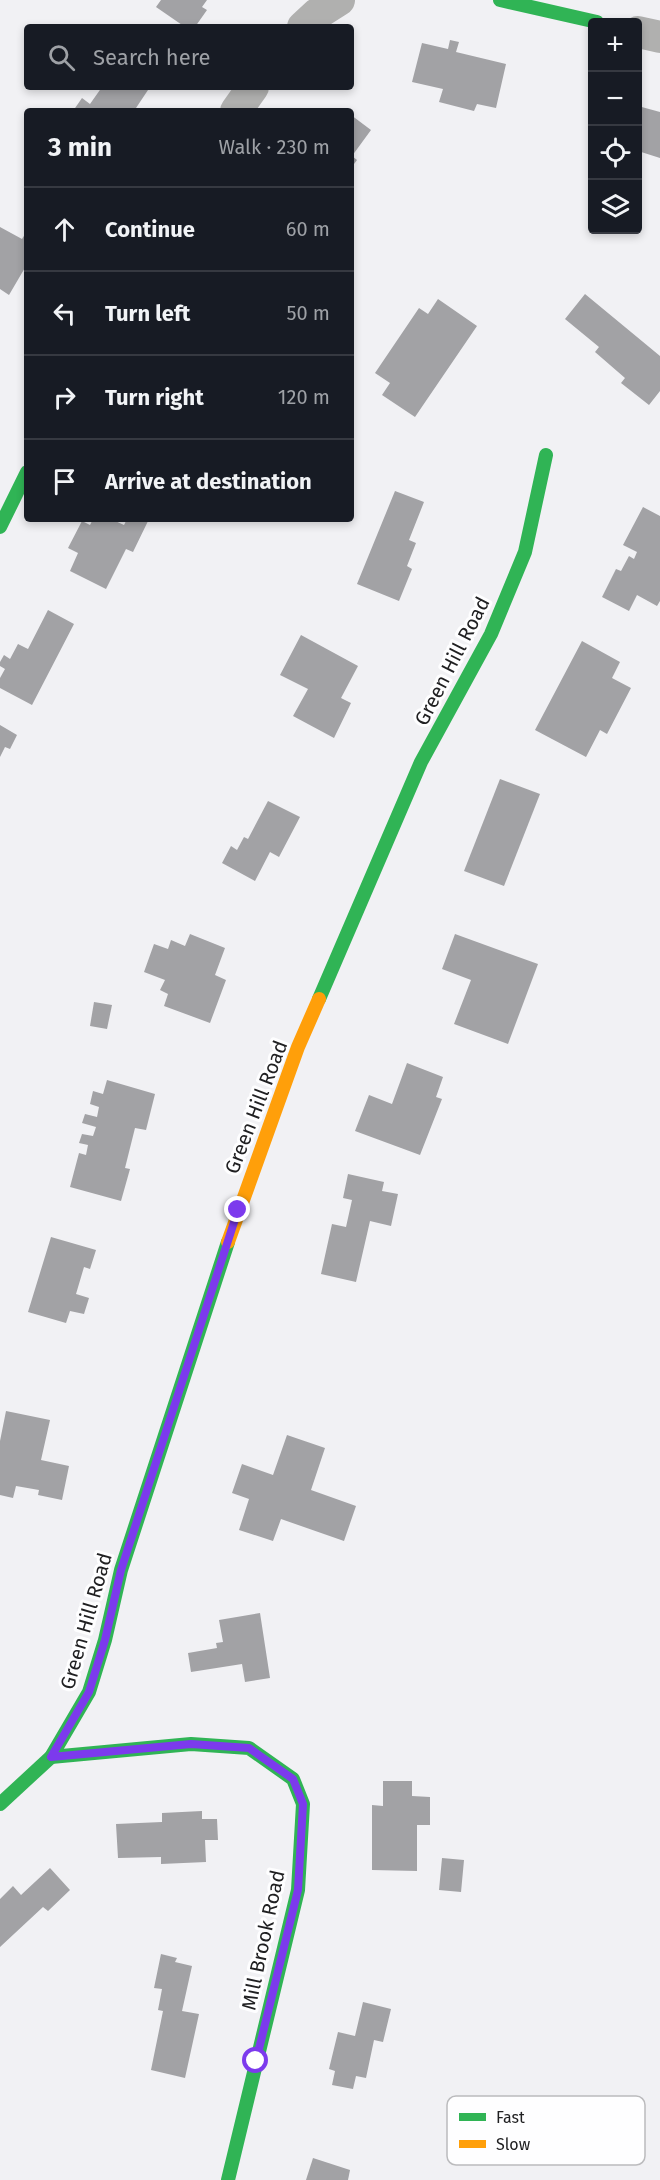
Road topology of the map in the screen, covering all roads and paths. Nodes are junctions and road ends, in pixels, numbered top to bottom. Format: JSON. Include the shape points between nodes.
{"nodes":[{"id":1,"x":339,"y":0,"type":"edge"},
{"id":2,"x":500,"y":0,"type":"edge"},
{"id":3,"x":588,"y":20,"type":"edge"},
{"id":4,"x":306,"y":24,"type":"edge"},
{"id":5,"x":642,"y":33,"type":"edge"},
{"id":6,"x":660,"y":37,"type":"edge"},
{"id":7,"x":251,"y":90,"type":"edge"},
{"id":8,"x":238,"y":108,"type":"edge"},
{"id":9,"x":546,"y":455,"type":"dead end"},
{"id":10,"x":24,"y":478,"type":"edge"},
{"id":11,"x":0,"y":527,"type":"edge"},
{"id":12,"x":51,"y":1757,"type":"junction"},
{"id":13,"x":0,"y":1804,"type":"edge"},
{"id":14,"x":228,"y":2180,"type":"edge"}],
"edges":[{"from":1,"to":4,"type":"street"},
{"from":2,"to":3,"type":"street"},
{"from":5,"to":6,"type":"street"},
{"from":7,"to":8,"type":"street"},
{"from":9,"to":12,"type":"street","name":"Green Hill Road","via":[[525,552],[491,634],[421,762],[298,1047],[238,1210],[135,1525],[89,1692]]},
{"from":10,"to":11,"type":"street"},
{"from":12,"to":13,"type":"street","name":"Green Hill Road"},
{"from":12,"to":14,"type":"street","name":"Mill Brook Road","via":[[191,1744],[249,1748],[293,1779],[303,1804],[298,1890]]}]}
